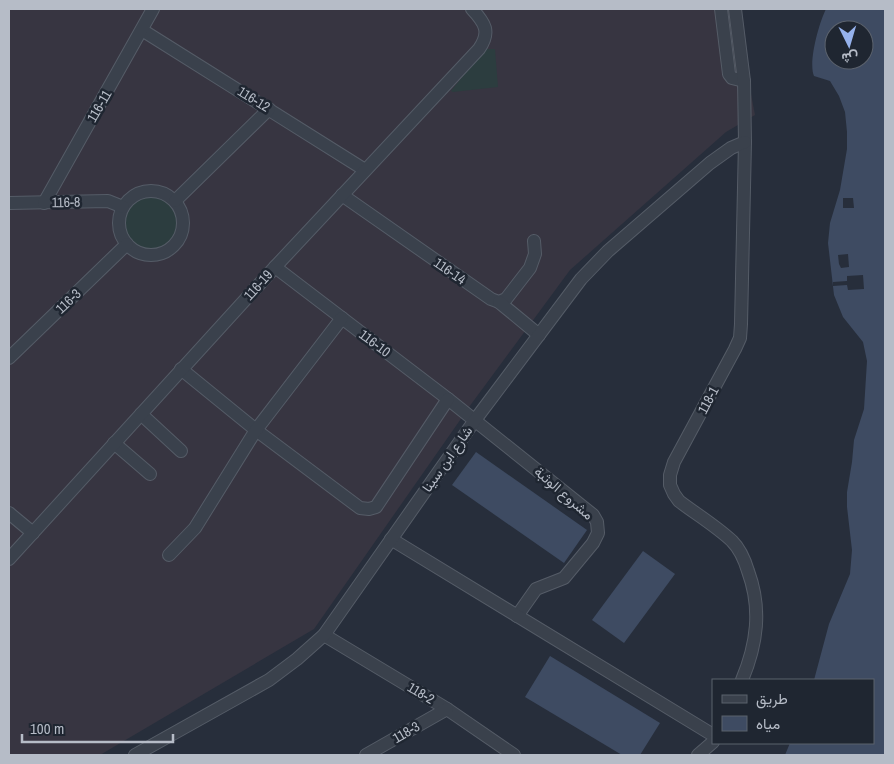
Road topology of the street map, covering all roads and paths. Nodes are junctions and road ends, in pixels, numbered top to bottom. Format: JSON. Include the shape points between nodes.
{"nodes":[{"id":1,"x":153,"y":9,"type":"edge"},
{"id":2,"x":472,"y":9,"type":"edge"},
{"id":3,"x":721,"y":9,"type":"edge"},
{"id":4,"x":735,"y":9,"type":"edge"},
{"id":5,"x":142,"y":30,"type":"junction"},
{"id":6,"x":744,"y":81,"type":"junction"},
{"id":7,"x":269,"y":109,"type":"junction"},
{"id":8,"x":745,"y":142,"type":"junction"},
{"id":9,"x":365,"y":170,"type":"junction"},
{"id":10,"x":342,"y":194,"type":"junction"},
{"id":11,"x":175,"y":201,"type":"junction"},
{"id":12,"x":9,"y":203,"type":"edge"},
{"id":13,"x":44,"y":203,"type":"junction"},
{"id":14,"x":123,"y":207,"type":"junction"},
{"id":15,"x":534,"y":241,"type":"dead end"},
{"id":16,"x":127,"y":244,"type":"junction"},
{"id":17,"x":275,"y":267,"type":"junction"},
{"id":18,"x":499,"y":302,"type":"junction"},
{"id":19,"x":342,"y":318,"type":"junction"},
{"id":20,"x":539,"y":335,"type":"junction"},
{"id":21,"x":9,"y":358,"type":"edge"},
{"id":22,"x":181,"y":369,"type":"junction"},
{"id":23,"x":448,"y":399,"type":"junction"},
{"id":24,"x":141,"y":414,"type":"junction"},
{"id":25,"x":475,"y":420,"type":"junction"},
{"id":26,"x":256,"y":430,"type":"junction"},
{"id":27,"x":114,"y":443,"type":"junction"},
{"id":28,"x":182,"y":451,"type":"dead end"},
{"id":29,"x":150,"y":474,"type":"dead end"},
{"id":30,"x":9,"y":514,"type":"edge"},
{"id":31,"x":33,"y":533,"type":"junction"},
{"id":32,"x":391,"y":539,"type":"junction"},
{"id":33,"x":170,"y":555,"type":"dead end"},
{"id":34,"x":9,"y":559,"type":"edge"},
{"id":35,"x":517,"y":616,"type":"junction"},
{"id":36,"x":324,"y":635,"type":"junction"},
{"id":37,"x":742,"y":679,"type":"edge"},
{"id":38,"x":447,"y":709,"type":"junction"},
{"id":39,"x":712,"y":733,"type":"edge"},
{"id":40,"x":712,"y":743,"type":"edge"},
{"id":41,"x":134,"y":755,"type":"edge"},
{"id":42,"x":366,"y":755,"type":"edge"},
{"id":43,"x":514,"y":755,"type":"edge"},
{"id":44,"x":698,"y":755,"type":"edge"}],
"edges":[{"from":1,"to":5,"type":"street","name":"116-11"},
{"from":2,"to":9,"type":"street","name":"116-19","via":[[484,24],[486,33],[479,50]]},
{"from":3,"to":6,"type":"street","via":[[729,74]]},
{"from":4,"to":6,"type":"street","name":"118-1"},
{"from":5,"to":7,"type":"street","name":"116-12"},
{"from":5,"to":13,"type":"street","name":"116-11"},
{"from":6,"to":8,"type":"street","name":"118-1"},
{"from":7,"to":9,"type":"street","name":"116-12"},
{"from":7,"to":11,"type":"street"},
{"from":8,"to":20,"type":"street","name":"شارع ابن سينا","via":[[710,163],[608,251],[581,279]]},
{"from":8,"to":37,"type":"street","name":"118-1","via":[[740,338],[670,475],[670,485],[679,501],[732,542],[744,559],[753,583],[756,636]]},
{"from":9,"to":10,"type":"street","name":"116-19"},
{"from":10,"to":17,"type":"street","name":"116-19"},
{"from":10,"to":18,"type":"street","name":"116-14"},
{"from":11,"to":14,"type":"street","via":[[165,194],[142,192]]},
{"from":11,"to":16,"type":"street","via":[[183,222],[176,242],[162,252],[146,254]]},
{"from":12,"to":13,"type":"street","name":"116-8"},
{"from":13,"to":14,"type":"street","name":"116-8","via":[[108,201]]},
{"from":14,"to":16,"type":"street","via":[[119,226]]},
{"from":15,"to":18,"type":"street","via":[[535,254],[530,268],[506,299]]},
{"from":16,"to":21,"type":"street","name":"116-3"},
{"from":17,"to":19,"type":"street","name":"116-10"},
{"from":17,"to":22,"type":"street","name":"116-19"},
{"from":18,"to":20,"type":"street","name":"116-14"},
{"from":19,"to":23,"type":"street","name":"116-10"},
{"from":19,"to":26,"type":"street"},
{"from":20,"to":25,"type":"street","name":"شارع ابن سينا"},
{"from":22,"to":24,"type":"street","name":"116-19"},
{"from":22,"to":26,"type":"street"},
{"from":23,"to":25,"type":"street","name":"116-10"},
{"from":23,"to":26,"type":"street","via":[[376,507],[369,509],[360,508]]},
{"from":24,"to":27,"type":"street","name":"116-19"},
{"from":24,"to":28,"type":"street"},
{"from":25,"to":32,"type":"street","name":"شارع ابن سينا"},
{"from":25,"to":35,"type":"street","name":"مشروع الوثبة","via":[[593,515],[597,522],[598,533],[593,543],[564,578],[536,590]]},
{"from":26,"to":33,"type":"street","via":[[195,528]]},
{"from":27,"to":29,"type":"street"},
{"from":27,"to":31,"type":"street","name":"116-19"},
{"from":30,"to":31,"type":"street"},
{"from":31,"to":34,"type":"street","name":"116-19"},
{"from":32,"to":35,"type":"street"},
{"from":32,"to":36,"type":"street","name":"شارع ابن سينا"},
{"from":35,"to":39,"type":"street"},
{"from":36,"to":38,"type":"street","name":"118-2"},
{"from":36,"to":41,"type":"street","name":"شارع ابن سينا","via":[[269,680]]},
{"from":38,"to":42,"type":"street","name":"118-3"},
{"from":38,"to":43,"type":"street","name":"118-2"},
{"from":40,"to":44,"type":"street"}]}
